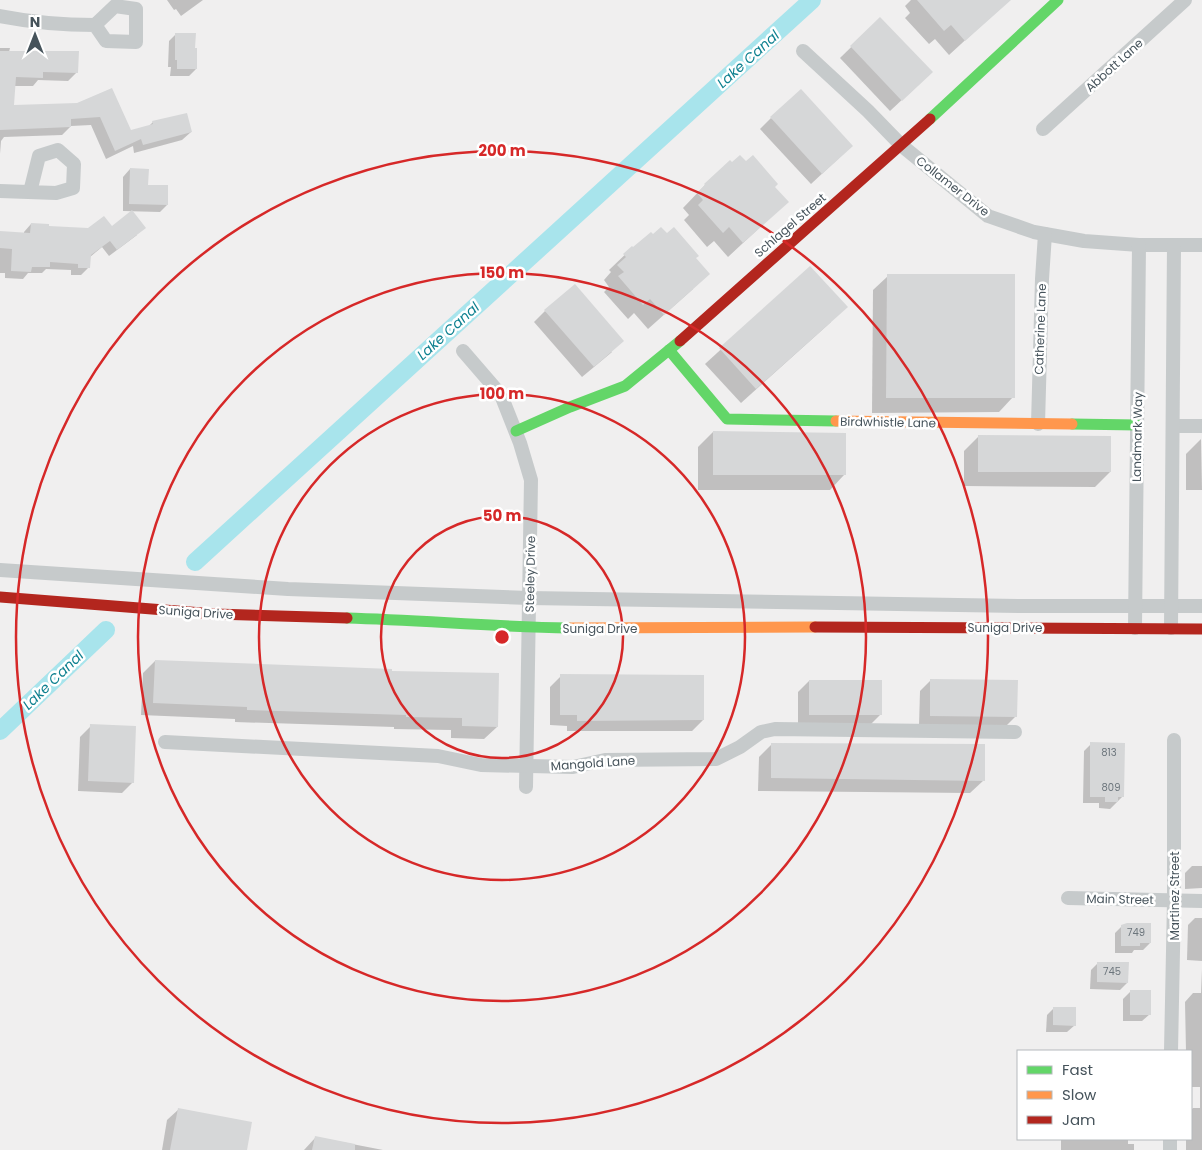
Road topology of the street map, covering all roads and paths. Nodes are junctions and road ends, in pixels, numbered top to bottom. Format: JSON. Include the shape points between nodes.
{"nodes":[{"id":1,"x":1058,"y":0,"type":"edge"},
{"id":2,"x":1185,"y":0,"type":"edge"},
{"id":3,"x":0,"y":16,"type":"edge"},
{"id":4,"x":95,"y":25,"type":"dead end"},
{"id":5,"x":802,"y":51,"type":"dead end"},
{"id":6,"x":1043,"y":129,"type":"dead end"},
{"id":7,"x":901,"y":145,"type":"junction"},
{"id":8,"x":0,"y":192,"type":"edge"},
{"id":9,"x":30,"y":192,"type":"dead end"},
{"id":10,"x":1045,"y":234,"type":"junction"},
{"id":11,"x":1138,"y":245,"type":"junction"},
{"id":12,"x":1202,"y":245,"type":"edge"},
{"id":13,"x":1174,"y":246,"type":"junction"},
{"id":14,"x":669,"y":350,"type":"junction"},
{"id":15,"x":463,"y":351,"type":"dead end"},
{"id":16,"x":1038,"y":424,"type":"junction"},
{"id":17,"x":1138,"y":425,"type":"junction"},
{"id":18,"x":1174,"y":426,"type":"junction"},
{"id":19,"x":1202,"y":426,"type":"edge"},
{"id":20,"x":516,"y":431,"type":"junction"},
{"id":21,"x":0,"y":570,"type":"edge"},
{"id":22,"x":0,"y":597,"type":"edge"},
{"id":23,"x":530,"y":598,"type":"junction"},
{"id":24,"x":1135,"y":606,"type":"junction"},
{"id":25,"x":1171,"y":606,"type":"junction"},
{"id":26,"x":1202,"y":606,"type":"edge"},
{"id":27,"x":529,"y":627,"type":"junction"},
{"id":28,"x":1135,"y":628,"type":"junction"},
{"id":29,"x":1171,"y":628,"type":"junction"},
{"id":30,"x":1202,"y":629,"type":"edge"},
{"id":31,"x":1015,"y":732,"type":"dead end"},
{"id":32,"x":1174,"y":740,"type":"dead end"},
{"id":33,"x":165,"y":742,"type":"dead end"},
{"id":34,"x":526,"y":766,"type":"junction"},
{"id":35,"x":526,"y":787,"type":"dead end"},
{"id":36,"x":1068,"y":898,"type":"dead end"},
{"id":37,"x":1174,"y":901,"type":"junction"},
{"id":38,"x":1202,"y":901,"type":"edge"},
{"id":39,"x":1171,"y":1050,"type":"edge"}],
"edges":[{"from":1,"to":7,"type":"street","name":"Schlagel Street"},
{"from":2,"to":6,"type":"street","name":"Abbott Lane"},
{"from":3,"to":4,"type":"street","via":[[25,21]]},
{"from":5,"to":7,"type":"street","name":"Collamer Drive"},
{"from":7,"to":10,"type":"street","name":"Collamer Drive","via":[[988,216]]},
{"from":7,"to":14,"type":"street","name":"Schlagel Street"},
{"from":8,"to":9,"type":"street"},
{"from":10,"to":11,"type":"street","name":"Collamer Drive","via":[[1084,242]]},
{"from":10,"to":16,"type":"street","name":"Catherine Lane"},
{"from":11,"to":13,"type":"street","name":"Collamer Drive"},
{"from":11,"to":17,"type":"street","name":"Landmark Way"},
{"from":12,"to":13,"type":"street","name":"Collamer Drive"},
{"from":13,"to":18,"type":"street"},
{"from":14,"to":16,"type":"street","name":"Birdwhistle Lane","via":[[727,419]]},
{"from":14,"to":20,"type":"street","name":"Schlagel Street","via":[[625,386]]},
{"from":15,"to":20,"type":"street","name":"Steeley Drive","via":[[501,395]]},
{"from":16,"to":17,"type":"street","name":"Birdwhistle Lane"},
{"from":17,"to":24,"type":"street","name":"Landmark Way"},
{"from":18,"to":19,"type":"street"},
{"from":18,"to":25,"type":"street"},
{"from":20,"to":23,"type":"street","name":"Steeley Drive","via":[[531,480]]},
{"from":21,"to":23,"type":"street","name":"Suniga Drive","via":[[288,589]]},
{"from":22,"to":27,"type":"street","name":"Suniga Drive","via":[[215,614],[424,620]]},
{"from":23,"to":24,"type":"street","name":"Suniga Drive"},
{"from":23,"to":27,"type":"street","name":"Steeley Drive"},
{"from":24,"to":25,"type":"street","name":"Suniga Drive"},
{"from":24,"to":28,"type":"street","name":"Landmark Way"},
{"from":25,"to":26,"type":"street","name":"Suniga Drive"},
{"from":25,"to":29,"type":"street"},
{"from":27,"to":28,"type":"street","name":"Suniga Drive"},
{"from":27,"to":34,"type":"street","name":"Steeley Drive"},
{"from":28,"to":29,"type":"street","name":"Suniga Drive"},
{"from":29,"to":30,"type":"street","name":"Suniga Drive"},
{"from":31,"to":34,"type":"street","name":"Mangold Lane","via":[[775,729],[761,732],[716,759],[605,760],[573,767]]},
{"from":32,"to":37,"type":"street","name":"Martinez Street"},
{"from":33,"to":34,"type":"street","name":"Mangold Lane","via":[[438,756],[481,765]]},
{"from":34,"to":35,"type":"street","name":"Steeley Drive"},
{"from":36,"to":37,"type":"street","name":"Main Street"},
{"from":37,"to":38,"type":"street","name":"Main Street"},
{"from":37,"to":39,"type":"street","name":"Martinez Street"}]}
